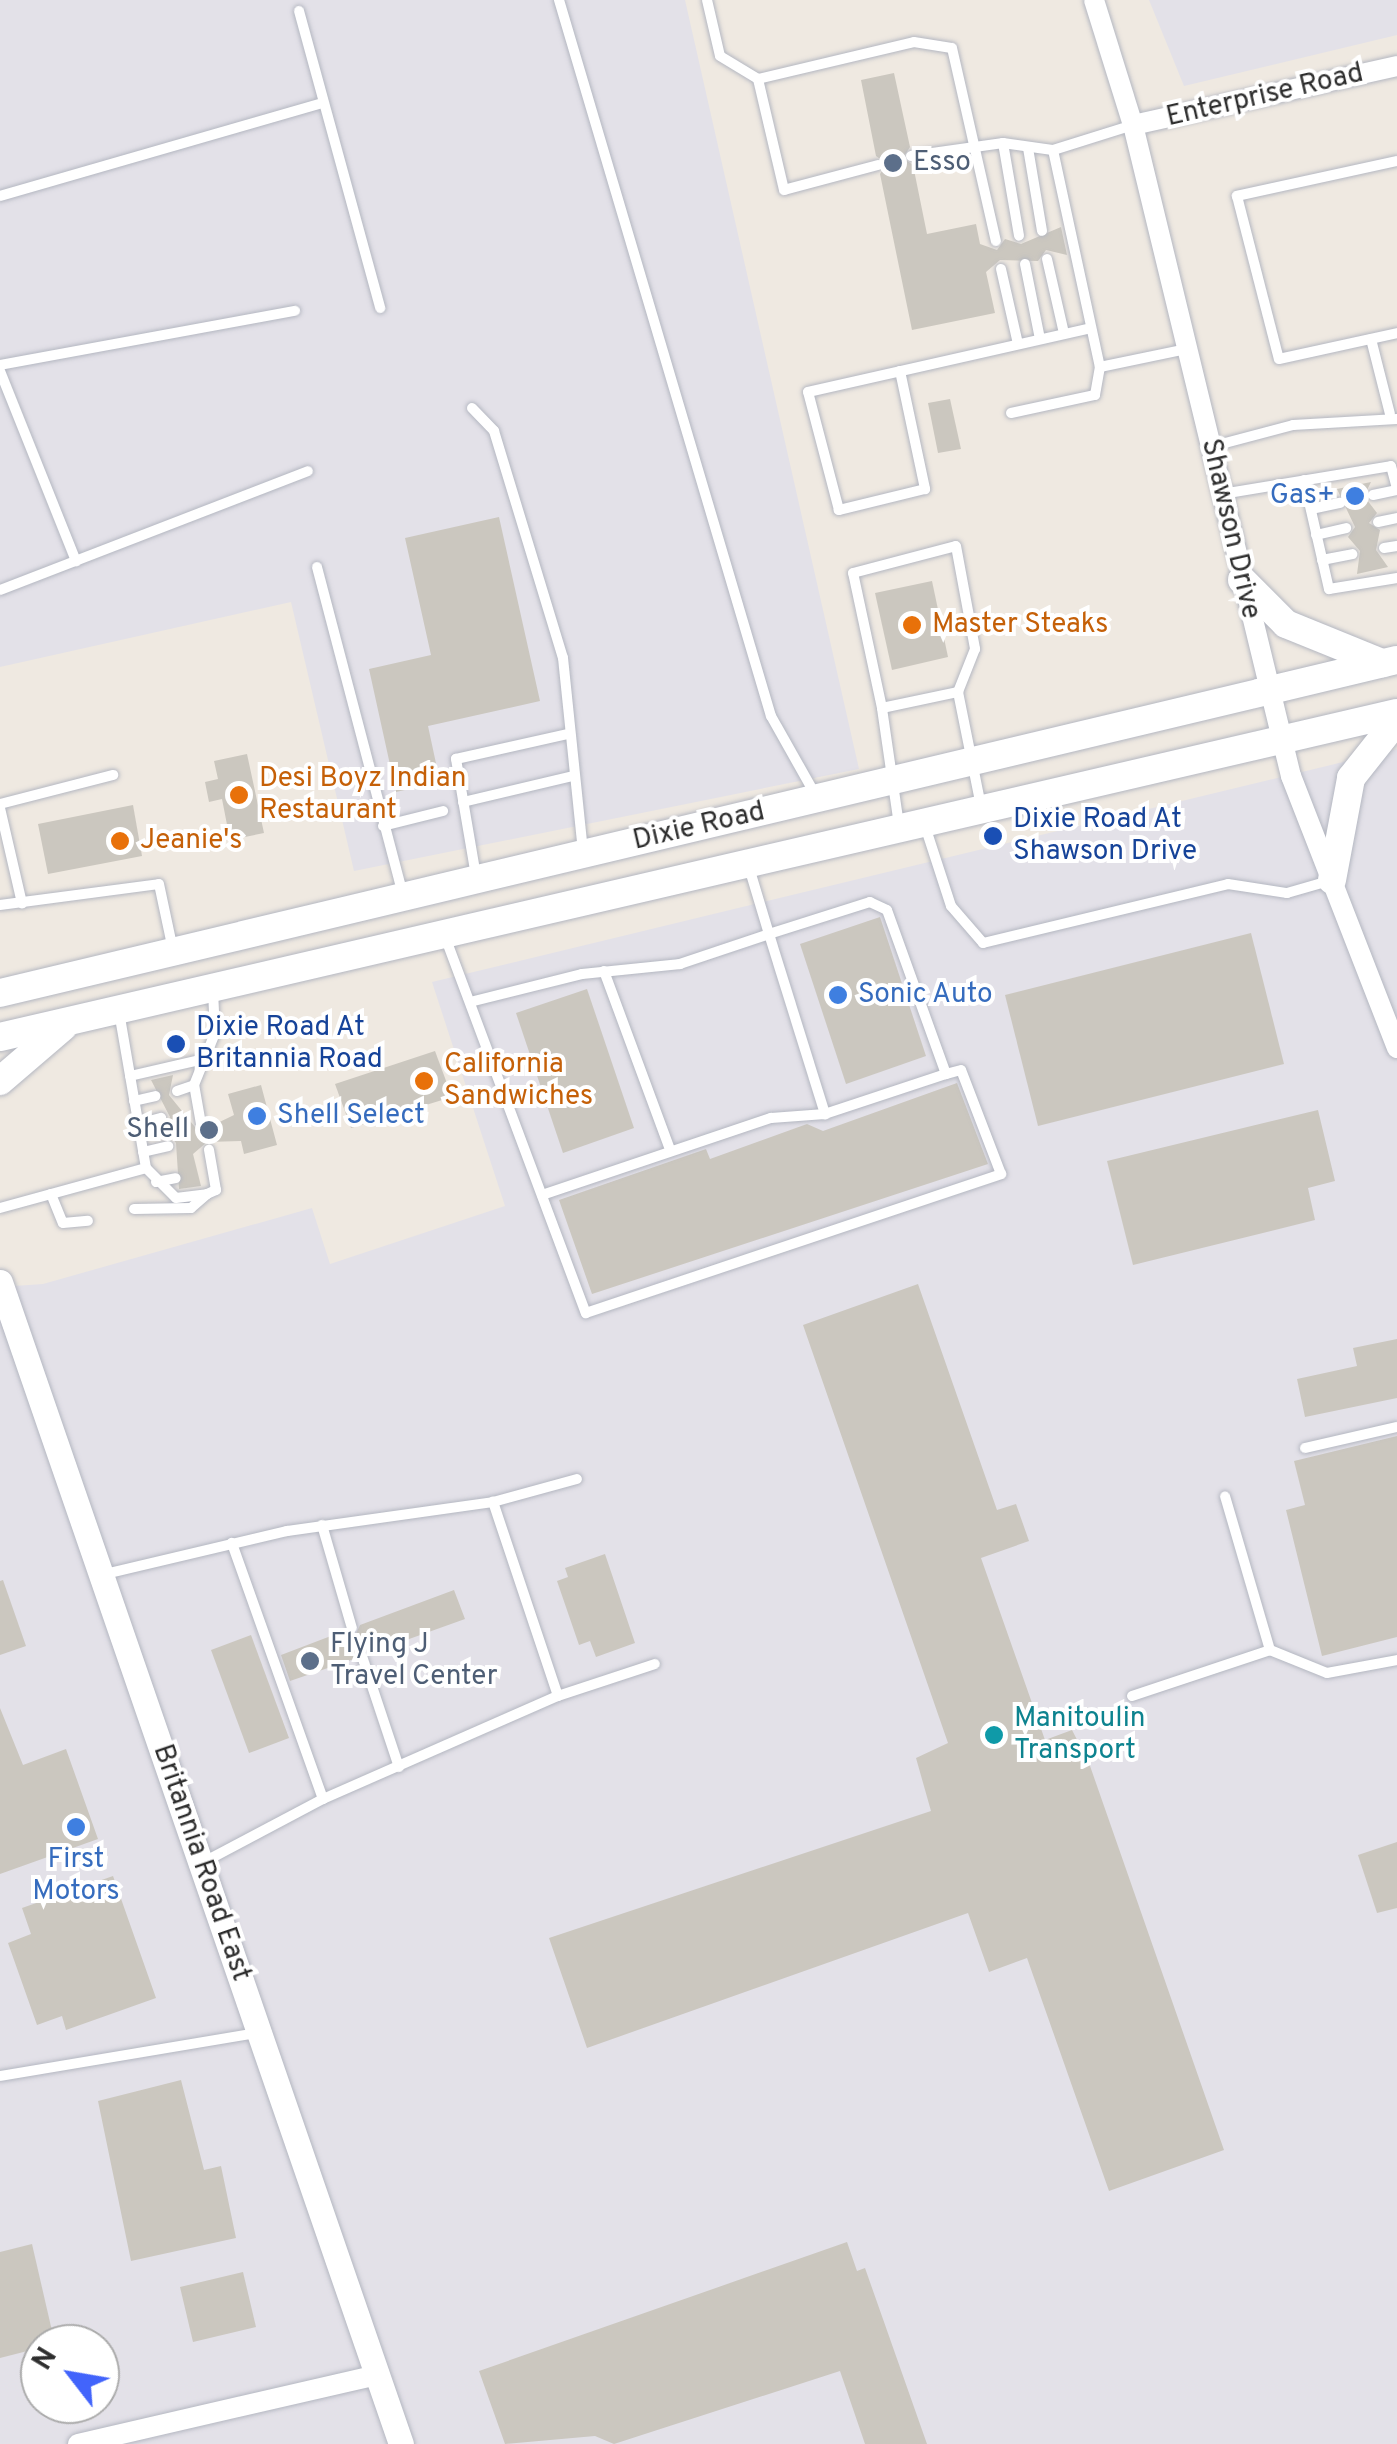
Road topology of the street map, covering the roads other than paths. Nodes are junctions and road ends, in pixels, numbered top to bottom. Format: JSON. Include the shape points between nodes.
{"nodes":[{"id":1,"x":559,"y":0,"type":"edge"},
{"id":2,"x":707,"y":0,"type":"edge"},
{"id":3,"x":1094,"y":0,"type":"edge"},
{"id":4,"x":299,"y":11,"type":"dead end"},
{"id":5,"x":1397,"y":66,"type":"edge"},
{"id":6,"x":758,"y":80,"type":"junction"},
{"id":7,"x":323,"y":103,"type":"junction"},
{"id":8,"x":1133,"y":125,"type":"junction"},
{"id":9,"x":1003,"y":143,"type":"junction"},
{"id":10,"x":977,"y":146,"type":"junction"},
{"id":11,"x":1028,"y":148,"type":"junction"},
{"id":12,"x":1053,"y":150,"type":"junction"},
{"id":13,"x":911,"y":156,"type":"dead end"},
{"id":14,"x":1397,"y":161,"type":"edge"},
{"id":15,"x":878,"y":165,"type":"dead end"},
{"id":16,"x":0,"y":196,"type":"edge"},
{"id":17,"x":1042,"y":232,"type":"dead end"},
{"id":18,"x":1019,"y":236,"type":"dead end"},
{"id":19,"x":996,"y":241,"type":"dead end"},
{"id":20,"x":1047,"y":259,"type":"dead end"},
{"id":21,"x":1024,"y":264,"type":"dead end"},
{"id":22,"x":1001,"y":268,"type":"dead end"},
{"id":23,"x":380,"y":308,"type":"dead end"},
{"id":24,"x":295,"y":311,"type":"dead end"},
{"id":25,"x":1091,"y":328,"type":"junction"},
{"id":26,"x":1064,"y":333,"type":"junction"},
{"id":27,"x":1397,"y":333,"type":"edge"},
{"id":28,"x":1040,"y":339,"type":"junction"},
{"id":29,"x":1371,"y":339,"type":"junction"},
{"id":30,"x":1018,"y":344,"type":"junction"},
{"id":31,"x":1187,"y":349,"type":"junction"},
{"id":32,"x":0,"y":368,"type":"edge"},
{"id":33,"x":1100,"y":368,"type":"junction"},
{"id":34,"x":900,"y":371,"type":"junction"},
{"id":35,"x":472,"y":408,"type":"dead end"},
{"id":36,"x":1011,"y":413,"type":"dead end"},
{"id":37,"x":1394,"y":417,"type":"edge"},
{"id":38,"x":1210,"y":447,"type":"junction"},
{"id":39,"x":308,"y":472,"type":"dead end"},
{"id":40,"x":1304,"y":480,"type":"junction"},
{"id":41,"x":1397,"y":489,"type":"edge"},
{"id":42,"x":1222,"y":494,"type":"junction"},
{"id":43,"x":1373,"y":496,"type":"dead end"},
{"id":44,"x":1340,"y":503,"type":"dead end"},
{"id":45,"x":1310,"y":509,"type":"junction"},
{"id":46,"x":1397,"y":518,"type":"edge"},
{"id":47,"x":1378,"y":522,"type":"dead end"},
{"id":48,"x":1346,"y":528,"type":"dead end"},
{"id":49,"x":1316,"y":535,"type":"junction"},
{"id":50,"x":1397,"y":546,"type":"edge"},
{"id":51,"x":1384,"y":548,"type":"dead end"},
{"id":52,"x":1352,"y":554,"type":"dead end"},
{"id":53,"x":76,"y":560,"type":"junction"},
{"id":54,"x":1322,"y":560,"type":"junction"},
{"id":55,"x":317,"y":567,"type":"dead end"},
{"id":56,"x":1397,"y":578,"type":"edge"},
{"id":57,"x":1242,"y":580,"type":"junction"},
{"id":58,"x":0,"y":590,"type":"edge"},
{"id":59,"x":1390,"y":662,"type":"edge"},
{"id":60,"x":1268,"y":688,"type":"junction"},
{"id":61,"x":958,"y":692,"type":"junction"},
{"id":62,"x":882,"y":708,"type":"junction"},
{"id":63,"x":1397,"y":716,"type":"edge"},
{"id":64,"x":568,"y":734,"type":"junction"},
{"id":65,"x":1282,"y":740,"type":"junction"},
{"id":66,"x":972,"y":762,"type":"junction"},
{"id":67,"x":113,"y":775,"type":"dead end"},
{"id":68,"x":573,"y":776,"type":"junction"},
{"id":69,"x":888,"y":782,"type":"junction"},
{"id":70,"x":818,"y":798,"type":"junction"},
{"id":71,"x":464,"y":802,"type":"junction"},
{"id":72,"x":0,"y":806,"type":"edge"},
{"id":73,"x":981,"y":807,"type":"junction"},
{"id":74,"x":443,"y":811,"type":"dead end"},
{"id":75,"x":912,"y":823,"type":"junction"},
{"id":76,"x":384,"y":826,"type":"junction"},
{"id":77,"x":583,"y":854,"type":"junction"},
{"id":78,"x":748,"y":862,"type":"junction"},
{"id":79,"x":477,"y":879,"type":"junction"},
{"id":80,"x":1332,"y":880,"type":"junction"},
{"id":81,"x":404,"y":896,"type":"junction"},
{"id":82,"x":22,"y":903,"type":"junction"},
{"id":83,"x":0,"y":905,"type":"edge"},
{"id":84,"x":444,"y":933,"type":"junction"},
{"id":85,"x":769,"y":934,"type":"junction"},
{"id":86,"x":173,"y":951,"type":"junction"},
{"id":87,"x":604,"y":971,"type":"junction"},
{"id":88,"x":0,"y":977,"type":"edge"},
{"id":89,"x":43,"y":982,"type":"junction"},
{"id":90,"x":213,"y":987,"type":"junction"},
{"id":91,"x":0,"y":993,"type":"edge"},
{"id":92,"x":470,"y":1002,"type":"junction"},
{"id":93,"x":118,"y":1009,"type":"junction"},
{"id":94,"x":73,"y":1020,"type":"junction"},
{"id":95,"x":0,"y":1036,"type":"edge"},
{"id":96,"x":1397,"y":1048,"type":"edge"},
{"id":97,"x":208,"y":1058,"type":"junction"},
{"id":98,"x":946,"y":1074,"type":"junction"},
{"id":99,"x":130,"y":1076,"type":"junction"},
{"id":100,"x":0,"y":1081,"type":"edge"},
{"id":101,"x":194,"y":1084,"type":"junction"},
{"id":102,"x":177,"y":1091,"type":"dead end"},
{"id":103,"x":155,"y":1096,"type":"dead end"},
{"id":104,"x":134,"y":1101,"type":"junction"},
{"id":105,"x":198,"y":1111,"type":"junction"},
{"id":106,"x":825,"y":1114,"type":"junction"},
{"id":107,"x":183,"y":1115,"type":"dead end"},
{"id":108,"x":161,"y":1118,"type":"dead end"},
{"id":109,"x":138,"y":1124,"type":"junction"},
{"id":110,"x":201,"y":1124,"type":"dead end"},
{"id":111,"x":168,"y":1146,"type":"dead end"},
{"id":112,"x":670,"y":1149,"type":"junction"},
{"id":113,"x":210,"y":1150,"type":"dead end"},
{"id":114,"x":143,"y":1152,"type":"junction"},
{"id":115,"x":146,"y":1168,"type":"junction"},
{"id":116,"x":213,"y":1173,"type":"junction"},
{"id":117,"x":198,"y":1175,"type":"dead end"},
{"id":118,"x":176,"y":1178,"type":"dead end"},
{"id":119,"x":156,"y":1182,"type":"junction"},
{"id":120,"x":50,"y":1194,"type":"junction"},
{"id":121,"x":207,"y":1194,"type":"junction"},
{"id":122,"x":542,"y":1195,"type":"junction"},
{"id":123,"x":0,"y":1208,"type":"edge"},
{"id":124,"x":134,"y":1209,"type":"dead end"},
{"id":125,"x":88,"y":1221,"type":"dead end"},
{"id":126,"x":0,"y":1282,"type":"edge"},
{"id":127,"x":1397,"y":1427,"type":"edge"},
{"id":128,"x":1305,"y":1448,"type":"dead end"},
{"id":129,"x":577,"y":1478,"type":"dead end"},
{"id":130,"x":1225,"y":1496,"type":"dead end"},
{"id":131,"x":493,"y":1502,"type":"junction"},
{"id":132,"x":322,"y":1525,"type":"junction"},
{"id":133,"x":232,"y":1543,"type":"junction"},
{"id":134,"x":102,"y":1575,"type":"junction"},
{"id":135,"x":352,"y":1628,"type":"dead end"},
{"id":136,"x":1270,"y":1650,"type":"junction"},
{"id":137,"x":362,"y":1656,"type":"dead end"},
{"id":138,"x":1397,"y":1660,"type":"edge"},
{"id":139,"x":655,"y":1664,"type":"dead end"},
{"id":140,"x":558,"y":1696,"type":"junction"},
{"id":141,"x":1132,"y":1696,"type":"dead end"},
{"id":142,"x":399,"y":1767,"type":"junction"},
{"id":143,"x":323,"y":1799,"type":"junction"},
{"id":144,"x":200,"y":1863,"type":"junction"},
{"id":145,"x":259,"y":2032,"type":"junction"},
{"id":146,"x":0,"y":2076,"type":"edge"},
{"id":147,"x":376,"y":2374,"type":"junction"},
{"id":148,"x":78,"y":2444,"type":"edge"},
{"id":149,"x":401,"y":2444,"type":"edge"}],
"edges":[{"from":1,"to":70,"type":"lane","via":[[771,716]]},
{"from":2,"to":6,"type":"lane","via":[[720,56]]},
{"from":3,"to":8,"type":"street","name":"Shawson Drive"},
{"from":4,"to":7,"type":"lane"},
{"from":5,"to":8,"type":"street","name":"Enterprise Road"},
{"from":6,"to":10,"type":"lane","via":[[914,42],[952,48]]},
{"from":6,"to":15,"type":"lane","via":[[784,190]]},
{"from":7,"to":16,"type":"lane"},
{"from":7,"to":23,"type":"lane"},
{"from":8,"to":12,"type":"lane"},
{"from":8,"to":31,"type":"street","name":"Shawson Drive"},
{"from":9,"to":10,"type":"lane"},
{"from":9,"to":11,"type":"lane"},
{"from":9,"to":18,"type":"lane"},
{"from":10,"to":13,"type":"lane"},
{"from":10,"to":19,"type":"lane"},
{"from":11,"to":12,"type":"lane"},
{"from":11,"to":17,"type":"lane"},
{"from":12,"to":25,"type":"lane"},
{"from":14,"to":29,"type":"lane","via":[[1237,196],[1279,359]]},
{"from":20,"to":26,"type":"lane"},
{"from":21,"to":28,"type":"lane"},
{"from":22,"to":30,"type":"lane"},
{"from":24,"to":32,"type":"lane"},
{"from":25,"to":26,"type":"lane"},
{"from":25,"to":33,"type":"lane"},
{"from":26,"to":28,"type":"lane"},
{"from":27,"to":29,"type":"lane"},
{"from":28,"to":30,"type":"lane"},
{"from":29,"to":37,"type":"lane"},
{"from":30,"to":34,"type":"lane"},
{"from":31,"to":33,"type":"lane"},
{"from":31,"to":38,"type":"street","name":"Shawson Drive"},
{"from":32,"to":53,"type":"lane"},
{"from":33,"to":36,"type":"lane","via":[[1095,394]]},
{"from":34,"to":34,"type":"lane","via":[[808,392],[839,510],[925,489]]},
{"from":35,"to":64,"type":"lane","via":[[494,431],[563,658]]},
{"from":37,"to":38,"type":"lane"},
{"from":38,"to":42,"type":"street","name":"Shawson Drive"},
{"from":39,"to":53,"type":"lane"},
{"from":40,"to":41,"type":"lane","via":[[1391,466]]},
{"from":40,"to":42,"type":"lane"},
{"from":40,"to":45,"type":"lane"},
{"from":41,"to":43,"type":"lane"},
{"from":42,"to":57,"type":"street","name":"Shawson Drive"},
{"from":44,"to":45,"type":"lane"},
{"from":45,"to":49,"type":"lane"},
{"from":46,"to":47,"type":"lane"},
{"from":48,"to":49,"type":"lane"},
{"from":49,"to":54,"type":"lane"},
{"from":50,"to":51,"type":"lane"},
{"from":52,"to":54,"type":"lane"},
{"from":53,"to":58,"type":"lane"},
{"from":54,"to":56,"type":"lane","via":[[1329,589]]},
{"from":55,"to":76,"type":"lane"},
{"from":57,"to":59,"type":"main road","via":[[1286,624]]},
{"from":57,"to":60,"type":"street","name":"Shawson Drive"},
{"from":59,"to":60,"type":"main road","name":"Dixie Road"},
{"from":60,"to":65,"type":"street","name":"Shawson Drive"},
{"from":60,"to":66,"type":"main road","name":"Dixie Road"},
{"from":61,"to":62,"type":"lane"},
{"from":61,"to":62,"type":"lane","via":[[975,649],[956,546],[853,574]]},
{"from":61,"to":66,"type":"lane"},
{"from":62,"to":69,"type":"lane"},
{"from":63,"to":65,"type":"main road","name":"Dixie Road"},
{"from":63,"to":80,"type":"main road","via":[[1351,778]]},
{"from":64,"to":68,"type":"lane"},
{"from":64,"to":71,"type":"lane","via":[[456,758]]},
{"from":65,"to":73,"type":"main road","name":"Dixie Road"},
{"from":65,"to":80,"type":"street","name":"Shawson Drive"},
{"from":66,"to":69,"type":"main road","name":"Dixie Road"},
{"from":66,"to":73,"type":"lane"},
{"from":67,"to":72,"type":"lane"},
{"from":68,"to":71,"type":"lane"},
{"from":68,"to":77,"type":"lane"},
{"from":69,"to":70,"type":"main road","name":"Dixie Road"},
{"from":69,"to":75,"type":"lane"},
{"from":70,"to":77,"type":"main road","name":"Dixie Road"},
{"from":71,"to":79,"type":"lane"},
{"from":72,"to":82,"type":"lane"},
{"from":73,"to":75,"type":"main road","name":"Dixie Road"},
{"from":74,"to":76,"type":"lane"},
{"from":75,"to":78,"type":"main road","name":"Dixie Road"},
{"from":75,"to":80,"type":"lane","via":[[950,906],[983,943],[1228,884],[1287,894]]},
{"from":76,"to":81,"type":"lane"},
{"from":77,"to":79,"type":"main road","name":"Dixie Road"},
{"from":78,"to":84,"type":"main road","name":"Dixie Road"},
{"from":78,"to":85,"type":"lane"},
{"from":79,"to":81,"type":"main road","name":"Dixie Road"},
{"from":80,"to":96,"type":"street","name":"Shawson Drive"},
{"from":81,"to":86,"type":"main road","name":"Dixie Road"},
{"from":82,"to":83,"type":"lane"},
{"from":82,"to":86,"type":"lane","via":[[159,884]]},
{"from":84,"to":90,"type":"main road","name":"Dixie Road"},
{"from":84,"to":92,"type":"lane"},
{"from":85,"to":87,"type":"lane","via":[[680,964]]},
{"from":85,"to":98,"type":"lane","via":[[880,904]]},
{"from":85,"to":106,"type":"lane"},
{"from":86,"to":89,"type":"main road","name":"Dixie Road"},
{"from":87,"to":92,"type":"lane"},
{"from":87,"to":112,"type":"lane"},
{"from":88,"to":89,"type":"main road"},
{"from":89,"to":91,"type":"main road","name":"Dixie Road"},
{"from":90,"to":93,"type":"main road","name":"Dixie Road"},
{"from":90,"to":97,"type":"lane"},
{"from":92,"to":122,"type":"lane"},
{"from":93,"to":94,"type":"main road","name":"Dixie Road"},
{"from":93,"to":99,"type":"lane"},
{"from":94,"to":95,"type":"main road","name":"Dixie Road"},
{"from":94,"to":100,"type":"main road"},
{"from":97,"to":99,"type":"lane"},
{"from":97,"to":101,"type":"lane"},
{"from":98,"to":106,"type":"lane"},
{"from":98,"to":122,"type":"lane","via":[[961,1070],[1001,1174],[586,1313]]},
{"from":99,"to":104,"type":"lane"},
{"from":101,"to":102,"type":"lane"},
{"from":101,"to":105,"type":"lane"},
{"from":103,"to":104,"type":"lane"},
{"from":104,"to":109,"type":"lane"},
{"from":105,"to":107,"type":"lane"},
{"from":105,"to":110,"type":"lane"},
{"from":106,"to":112,"type":"lane","via":[[771,1118]]},
{"from":108,"to":109,"type":"lane"},
{"from":109,"to":114,"type":"lane"},
{"from":111,"to":114,"type":"lane"},
{"from":112,"to":122,"type":"lane"},
{"from":113,"to":116,"type":"lane"},
{"from":114,"to":115,"type":"lane"},
{"from":115,"to":119,"type":"lane"},
{"from":115,"to":120,"type":"lane"},
{"from":116,"to":117,"type":"lane"},
{"from":116,"to":121,"type":"lane","via":[[216,1190]]},
{"from":118,"to":119,"type":"lane"},
{"from":119,"to":121,"type":"lane","via":[[176,1198]]},
{"from":120,"to":123,"type":"lane"},
{"from":120,"to":125,"type":"lane","via":[[63,1223]]},
{"from":121,"to":124,"type":"lane","via":[[191,1208]]},
{"from":126,"to":134,"type":"street","name":"Britannia Road East"},
{"from":127,"to":128,"type":"lane"},
{"from":129,"to":131,"type":"lane"},
{"from":130,"to":136,"type":"lane"},
{"from":131,"to":132,"type":"lane"},
{"from":131,"to":140,"type":"lane"},
{"from":132,"to":133,"type":"lane"},
{"from":132,"to":135,"type":"lane"},
{"from":133,"to":134,"type":"lane"},
{"from":133,"to":143,"type":"lane"},
{"from":134,"to":144,"type":"street","name":"Britannia Road East"},
{"from":136,"to":138,"type":"lane","via":[[1326,1673]]},
{"from":136,"to":141,"type":"lane"},
{"from":137,"to":142,"type":"lane"},
{"from":139,"to":140,"type":"lane"},
{"from":140,"to":142,"type":"lane"},
{"from":142,"to":143,"type":"lane"},
{"from":143,"to":144,"type":"lane"},
{"from":144,"to":145,"type":"street","name":"Britannia Road East"},
{"from":145,"to":146,"type":"lane"},
{"from":145,"to":147,"type":"street","name":"Britannia Road East"},
{"from":147,"to":148,"type":"street"},
{"from":147,"to":149,"type":"street","name":"Britannia Road East"}]}
